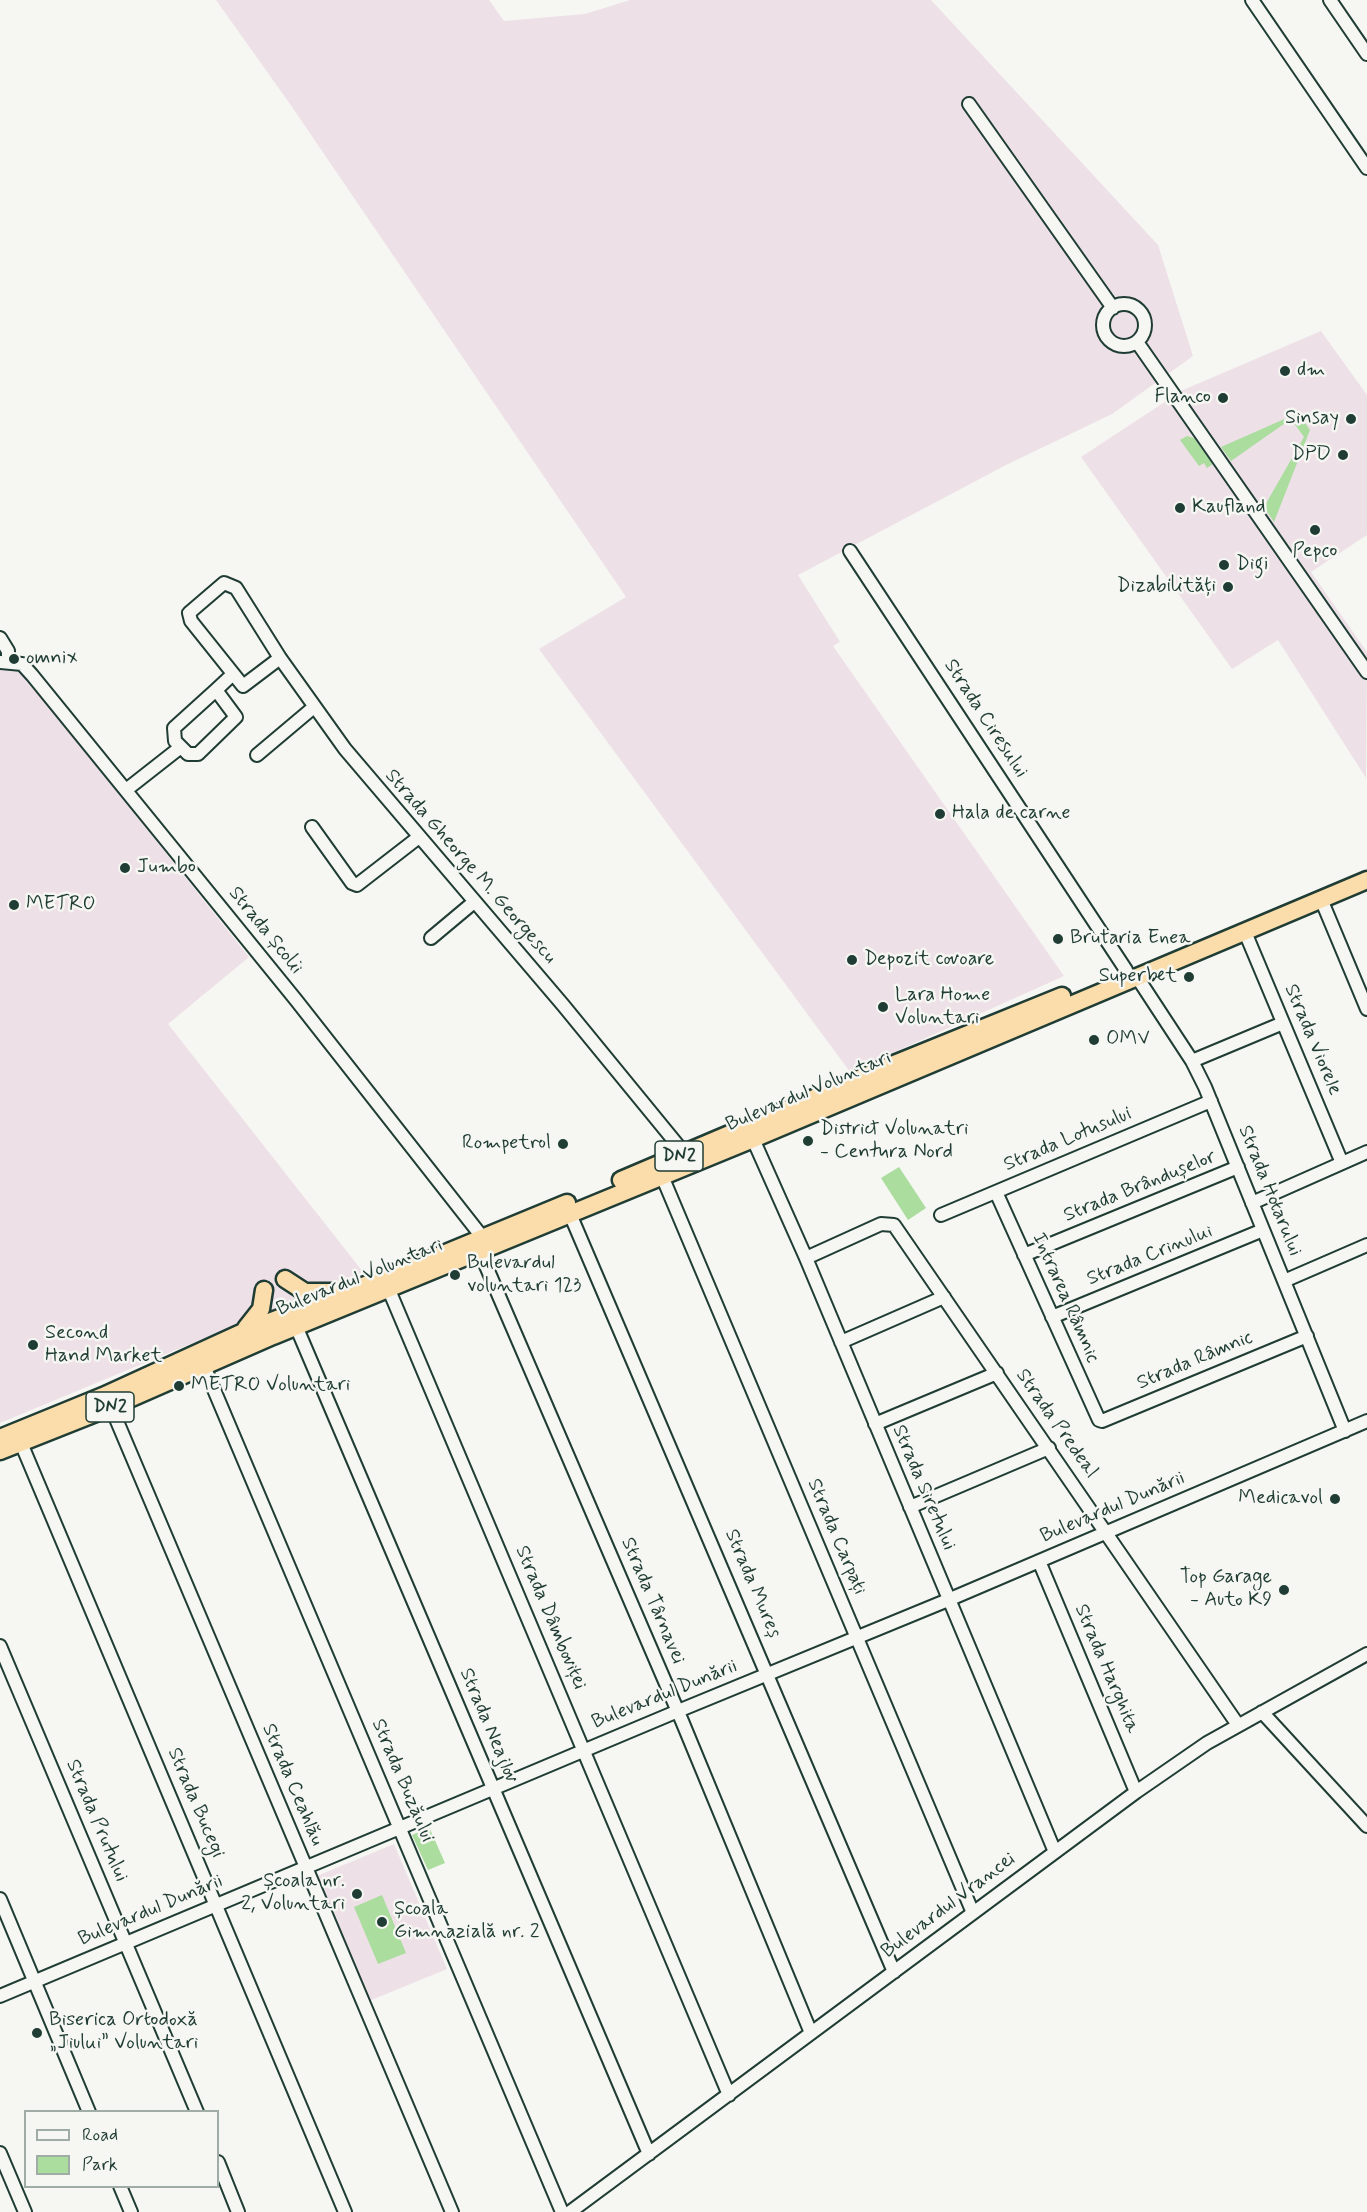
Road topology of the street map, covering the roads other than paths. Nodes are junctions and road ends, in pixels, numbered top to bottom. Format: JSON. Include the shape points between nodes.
{"nodes":[{"id":1,"x":1252,"y":0,"type":"edge"},
{"id":2,"x":1330,"y":0,"type":"edge"},
{"id":3,"x":1367,"y":54,"type":"edge"},
{"id":4,"x":969,"y":104,"type":"dead end"},
{"id":5,"x":1367,"y":168,"type":"edge"},
{"id":6,"x":1113,"y":308,"type":"junction"},
{"id":7,"x":1137,"y":342,"type":"junction"},
{"id":8,"x":850,"y":551,"type":"dead end"},
{"id":9,"x":0,"y":638,"type":"edge"},
{"id":10,"x":280,"y":658,"type":"junction"},
{"id":11,"x":4,"y":661,"type":"edge"},
{"id":12,"x":1367,"y":672,"type":"edge"},
{"id":13,"x":234,"y":674,"type":"junction"},
{"id":14,"x":216,"y":690,"type":"junction"},
{"id":15,"x":314,"y":707,"type":"junction"},
{"id":16,"x":177,"y":750,"type":"dead end"},
{"id":17,"x":257,"y":755,"type":"dead end"},
{"id":18,"x":126,"y":790,"type":"junction"},
{"id":19,"x":312,"y":827,"type":"dead end"},
{"id":20,"x":419,"y":837,"type":"junction"},
{"id":21,"x":1367,"y":868,"type":"edge"},
{"id":22,"x":1367,"y":880,"type":"edge"},
{"id":23,"x":1321,"y":899,"type":"junction"},
{"id":24,"x":474,"y":902,"type":"junction"},
{"id":25,"x":1245,"y":932,"type":"junction"},
{"id":26,"x":431,"y":939,"type":"dead end"},
{"id":27,"x":1132,"y":973,"type":"junction"},
{"id":28,"x":1367,"y":1009,"type":"edge"},
{"id":29,"x":1283,"y":1023,"type":"junction"},
{"id":30,"x":1192,"y":1061,"type":"junction"},
{"id":31,"x":1210,"y":1101,"type":"junction"},
{"id":32,"x":753,"y":1139,"type":"junction"},
{"id":33,"x":1367,"y":1152,"type":"edge"},
{"id":34,"x":685,"y":1154,"type":"junction"},
{"id":35,"x":1342,"y":1163,"type":"junction"},
{"id":36,"x":1238,"y":1167,"type":"junction"},
{"id":37,"x":662,"y":1176,"type":"junction"},
{"id":38,"x":996,"y":1192,"type":"junction"},
{"id":39,"x":1252,"y":1203,"type":"junction"},
{"id":40,"x":570,"y":1214,"type":"junction"},
{"id":41,"x":941,"y":1215,"type":"dead end"},
{"id":42,"x":1263,"y":1230,"type":"junction"},
{"id":43,"x":482,"y":1245,"type":"junction"},
{"id":44,"x":1367,"y":1245,"type":"edge"},
{"id":45,"x":1024,"y":1255,"type":"junction"},
{"id":46,"x":806,"y":1258,"type":"junction"},
{"id":47,"x":285,"y":1279,"type":"dead end"},
{"id":48,"x":1284,"y":1281,"type":"junction"},
{"id":49,"x":264,"y":1290,"type":"dead end"},
{"id":50,"x":389,"y":1290,"type":"junction"},
{"id":51,"x":346,"y":1292,"type":"junction"},
{"id":52,"x":944,"y":1297,"type":"junction"},
{"id":53,"x":1052,"y":1317,"type":"junction"},
{"id":54,"x":294,"y":1320,"type":"junction"},
{"id":55,"x":243,"y":1332,"type":"junction"},
{"id":56,"x":1307,"y":1336,"type":"junction"},
{"id":57,"x":841,"y":1342,"type":"junction"},
{"id":58,"x":204,"y":1366,"type":"junction"},
{"id":59,"x":997,"y":1374,"type":"junction"},
{"id":60,"x":111,"y":1407,"type":"junction"},
{"id":61,"x":1099,"y":1420,"type":"joint"},
{"id":62,"x":1367,"y":1421,"type":"edge"},
{"id":63,"x":875,"y":1424,"type":"junction"},
{"id":64,"x":1345,"y":1431,"type":"junction"},
{"id":65,"x":0,"y":1438,"type":"edge"},
{"id":66,"x":21,"y":1443,"type":"junction"},
{"id":67,"x":1049,"y":1448,"type":"junction"},
{"id":68,"x":0,"y":1451,"type":"edge"},
{"id":69,"x":910,"y":1507,"type":"junction"},
{"id":70,"x":1107,"y":1531,"type":"junction"},
{"id":71,"x":1039,"y":1561,"type":"junction"},
{"id":72,"x":948,"y":1600,"type":"junction"},
{"id":73,"x":857,"y":1637,"type":"junction"},
{"id":74,"x":0,"y":1646,"type":"edge"},
{"id":75,"x":1367,"y":1654,"type":"edge"},
{"id":76,"x":769,"y":1674,"type":"junction"},
{"id":77,"x":678,"y":1711,"type":"junction"},
{"id":78,"x":1262,"y":1713,"type":"junction"},
{"id":79,"x":1239,"y":1725,"type":"junction"},
{"id":80,"x":585,"y":1750,"type":"junction"},
{"id":81,"x":494,"y":1788,"type":"junction"},
{"id":82,"x":1136,"y":1792,"type":"junction"},
{"id":83,"x":1367,"y":1826,"type":"edge"},
{"id":84,"x":400,"y":1827,"type":"junction"},
{"id":85,"x":1055,"y":1852,"type":"junction"},
{"id":86,"x":305,"y":1867,"type":"junction"},
{"id":87,"x":0,"y":1899,"type":"edge"},
{"id":88,"x":217,"y":1905,"type":"junction"},
{"id":89,"x":973,"y":1913,"type":"junction"},
{"id":90,"x":126,"y":1943,"type":"junction"},
{"id":91,"x":894,"y":1972,"type":"junction"},
{"id":92,"x":35,"y":1981,"type":"junction"},
{"id":93,"x":0,"y":1996,"type":"edge"},
{"id":94,"x":811,"y":2033,"type":"junction"},
{"id":95,"x":729,"y":2096,"type":"junction"},
{"id":96,"x":88,"y":2110,"type":"edge"},
{"id":97,"x":195,"y":2110,"type":"edge"},
{"id":98,"x":0,"y":2153,"type":"edge"},
{"id":99,"x":649,"y":2154,"type":"junction"},
{"id":100,"x":219,"y":2164,"type":"edge"},
{"id":101,"x":120,"y":2188,"type":"edge"},
{"id":102,"x":24,"y":2212,"type":"edge"},
{"id":103,"x":131,"y":2212,"type":"edge"},
{"id":104,"x":238,"y":2212,"type":"edge"},
{"id":105,"x":345,"y":2212,"type":"edge"},
{"id":106,"x":452,"y":2212,"type":"edge"},
{"id":107,"x":562,"y":2212,"type":"edge"},
{"id":108,"x":570,"y":2212,"type":"edge"}],
"edges":[{"from":1,"to":5,"type":"street"},
{"from":2,"to":3,"type":"street"},
{"from":4,"to":6,"type":"street"},
{"from":6,"to":7,"type":"street","via":[[1125,305],[1141,313],[1145,325]]},
{"from":6,"to":7,"type":"street","via":[[1104,322],[1107,338],[1125,346]]},
{"from":7,"to":12,"type":"street"},
{"from":8,"to":27,"type":"street","name":"Strada Ciresului"},
{"from":9,"to":11,"type":"street","name":"Strada Școlii","via":[[8,651]]},
{"from":10,"to":13,"type":"street","via":[[243,686]]},
{"from":10,"to":13,"type":"street","name":"Strada Gheorge M. Georgescu","via":[[241,595],[231,584],[224,583],[188,615]]},
{"from":10,"to":15,"type":"street","name":"Strada Gheorge M. Georgescu"},
{"from":11,"to":18,"type":"street","name":"Strada Școlii","via":[[22,664]]},
{"from":13,"to":14,"type":"street"},
{"from":14,"to":14,"type":"street","via":[[174,728],[175,741],[188,754],[198,753],[236,717]]},
{"from":15,"to":17,"type":"street"},
{"from":15,"to":20,"type":"street","name":"Strada Gheorge M. Georgescu"},
{"from":16,"to":18,"type":"street"},
{"from":18,"to":43,"type":"street","name":"Strada Școlii"},
{"from":19,"to":20,"type":"street","via":[[357,885]]},
{"from":20,"to":24,"type":"street","name":"Strada Gheorge M. Georgescu"},
{"from":21,"to":27,"type":"highway","name":"Bulevardul Voluntari","number":"DN2"},
{"from":22,"to":23,"type":"highway","name":"Bulevardul Voluntari","number":"DN2"},
{"from":23,"to":25,"type":"highway","name":"Bulevardul Voluntari","number":"DN2"},
{"from":23,"to":28,"type":"street"},
{"from":24,"to":26,"type":"street"},
{"from":24,"to":34,"type":"street","name":"Strada Gheorge M. Georgescu"},
{"from":25,"to":27,"type":"highway","name":"Bulevardul Voluntari","number":"DN2"},
{"from":25,"to":29,"type":"street","name":"Strada Viorele"},
{"from":27,"to":30,"type":"street","name":"Strada Hotarului"},
{"from":27,"to":32,"type":"highway","name":"Bulevardul Voluntari","number":"DN2"},
{"from":27,"to":34,"type":"highway","name":"Bulevardul Voluntari","number":"DN2","via":[[894,1064]]},
{"from":29,"to":30,"type":"street"},
{"from":29,"to":35,"type":"street","name":"Strada Viorele"},
{"from":30,"to":31,"type":"street","name":"Strada Hotarului"},
{"from":31,"to":36,"type":"street","name":"Strada Hotarului"},
{"from":31,"to":38,"type":"street","name":"Strada Lotusului"},
{"from":32,"to":37,"type":"highway","name":"Bulevardul Voluntari","number":"DN2"},
{"from":32,"to":46,"type":"street","name":"Strada Siretului"},
{"from":33,"to":35,"type":"street"},
{"from":34,"to":43,"type":"highway","name":"Bulevardul Voluntari","number":"DN2"},
{"from":35,"to":39,"type":"street"},
{"from":36,"to":39,"type":"street","name":"Strada Hotarului"},
{"from":36,"to":45,"type":"street","name":"Strada Brândușelor"},
{"from":37,"to":40,"type":"highway","name":"Bulevardul Voluntari","number":"DN2"},
{"from":37,"to":73,"type":"street","name":"Strada Carpați"},
{"from":38,"to":41,"type":"street","name":"Strada Lotusului"},
{"from":38,"to":45,"type":"street","name":"Intrarea Râmnic"},
{"from":39,"to":42,"type":"street","name":"Strada Hotarului"},
{"from":40,"to":43,"type":"highway","name":"Bulevardul Voluntari","number":"DN2"},
{"from":40,"to":76,"type":"street","name":"Strada Mureș"},
{"from":42,"to":48,"type":"street","name":"Strada Hotarului"},
{"from":42,"to":53,"type":"street","name":"Strada Crinului"},
{"from":43,"to":50,"type":"highway","name":"Bulevardul Voluntari","number":"DN2"},
{"from":43,"to":51,"type":"highway","name":"Bulevardul Voluntari","number":"DN2"},
{"from":43,"to":77,"type":"street","name":"Strada Târnavei"},
{"from":44,"to":48,"type":"street"},
{"from":45,"to":53,"type":"street","name":"Intrarea Râmnic"},
{"from":46,"to":52,"type":"street","name":"Strada Predeal","via":[[888,1223],[894,1225]]},
{"from":46,"to":57,"type":"street","name":"Strada Siretului"},
{"from":47,"to":51,"type":"highway","via":[[305,1292]]},
{"from":48,"to":56,"type":"street","name":"Strada Hotarului"},
{"from":49,"to":55,"type":"highway","via":[[261,1310]]},
{"from":50,"to":54,"type":"highway","name":"Bulevardul Voluntari","number":"DN2"},
{"from":50,"to":80,"type":"street","name":"Strada Dâmboviței"},
{"from":51,"to":54,"type":"highway","name":"Bulevardul Voluntari","number":"DN2"},
{"from":52,"to":57,"type":"street"},
{"from":52,"to":59,"type":"street","name":"Strada Predeal"},
{"from":53,"to":61,"type":"street","name":"Intrarea Râmnic"},
{"from":54,"to":55,"type":"highway","name":"Bulevardul Voluntari","number":"DN2"},
{"from":54,"to":58,"type":"highway","name":"Bulevardul Voluntari","number":"DN2"},
{"from":54,"to":81,"type":"street","name":"Strada Neajlov"},
{"from":55,"to":65,"type":"highway","name":"Bulevardul Voluntari","number":"DN2"},
{"from":56,"to":61,"type":"street","name":"Strada Râmnic"},
{"from":56,"to":64,"type":"street","name":"Strada Hotarului"},
{"from":57,"to":63,"type":"street","name":"Strada Siretului"},
{"from":58,"to":60,"type":"highway","name":"Bulevardul Voluntari","number":"DN2"},
{"from":58,"to":84,"type":"street","name":"Strada Buzăului"},
{"from":59,"to":63,"type":"street"},
{"from":59,"to":67,"type":"street","name":"Strada Predeal"},
{"from":60,"to":66,"type":"highway","name":"Bulevardul Voluntari","number":"DN2"},
{"from":60,"to":86,"type":"street","name":"Strada Ceahlău"},
{"from":62,"to":64,"type":"street","name":"Bulevardul Dunării"},
{"from":63,"to":69,"type":"street","name":"Strada Siretului"},
{"from":64,"to":70,"type":"street","name":"Bulevardul Dunării"},
{"from":66,"to":68,"type":"highway","name":"Bulevardul Voluntari","number":"DN2"},
{"from":66,"to":88,"type":"street","name":"Strada Bucegi"},
{"from":67,"to":69,"type":"street"},
{"from":67,"to":70,"type":"street","name":"Strada Predeal"},
{"from":69,"to":72,"type":"street","name":"Strada Siretului"},
{"from":70,"to":71,"type":"street","name":"Bulevardul Dunării"},
{"from":70,"to":79,"type":"street","name":"Strada Predeal"},
{"from":71,"to":72,"type":"street","name":"Bulevardul Dunării"},
{"from":71,"to":82,"type":"street","name":"Strada Harghita"},
{"from":72,"to":73,"type":"street","name":"Bulevardul Dunării"},
{"from":72,"to":85,"type":"street","name":"Strada Siretului"},
{"from":73,"to":76,"type":"street","name":"Bulevardul Dunării"},
{"from":73,"to":89,"type":"street","name":"Strada Carpați"},
{"from":74,"to":90,"type":"street","name":"Strada Prutului"},
{"from":75,"to":78,"type":"street","name":"Bulevardul Vrancei"},
{"from":76,"to":77,"type":"street","name":"Bulevardul Dunării"},
{"from":76,"to":91,"type":"street","name":"Strada Mureș"},
{"from":77,"to":80,"type":"street","name":"Bulevardul Dunării"},
{"from":77,"to":94,"type":"street","name":"Strada Târnavei"},
{"from":78,"to":79,"type":"street","name":"Bulevardul Vrancei"},
{"from":78,"to":83,"type":"street"},
{"from":79,"to":82,"type":"street","name":"Bulevardul Vrancei"},
{"from":80,"to":81,"type":"street","name":"Bulevardul Dunării"},
{"from":80,"to":95,"type":"street","name":"Strada Dâmboviței"},
{"from":81,"to":84,"type":"street","name":"Bulevardul Dunării"},
{"from":81,"to":99,"type":"street","name":"Strada Neajlov"},
{"from":82,"to":85,"type":"street","name":"Bulevardul Vrancei"},
{"from":84,"to":86,"type":"street","name":"Bulevardul Dunării"},
{"from":84,"to":107,"type":"street","name":"Strada Buzăului"},
{"from":85,"to":89,"type":"street","name":"Bulevardul Vrancei"},
{"from":86,"to":88,"type":"street","name":"Bulevardul Dunării"},
{"from":86,"to":106,"type":"street","name":"Strada Ceahlău"},
{"from":87,"to":92,"type":"street"},
{"from":88,"to":90,"type":"street","name":"Bulevardul Dunării"},
{"from":88,"to":105,"type":"street","name":"Strada Bucegi"},
{"from":89,"to":91,"type":"street","name":"Bulevardul Vrancei"},
{"from":90,"to":92,"type":"street","name":"Bulevardul Dunării"},
{"from":90,"to":97,"type":"street","name":"Strada Prutului"},
{"from":91,"to":94,"type":"street","name":"Bulevardul Vrancei"},
{"from":92,"to":93,"type":"street","name":"Bulevardul Dunării"},
{"from":92,"to":96,"type":"street"},
{"from":94,"to":95,"type":"street","name":"Bulevardul Vrancei"},
{"from":95,"to":99,"type":"street","name":"Bulevardul Vrancei"},
{"from":98,"to":102,"type":"street"},
{"from":99,"to":108,"type":"street","name":"Bulevardul Vrancei"},
{"from":100,"to":104,"type":"street"},
{"from":101,"to":103,"type":"street"}]}
